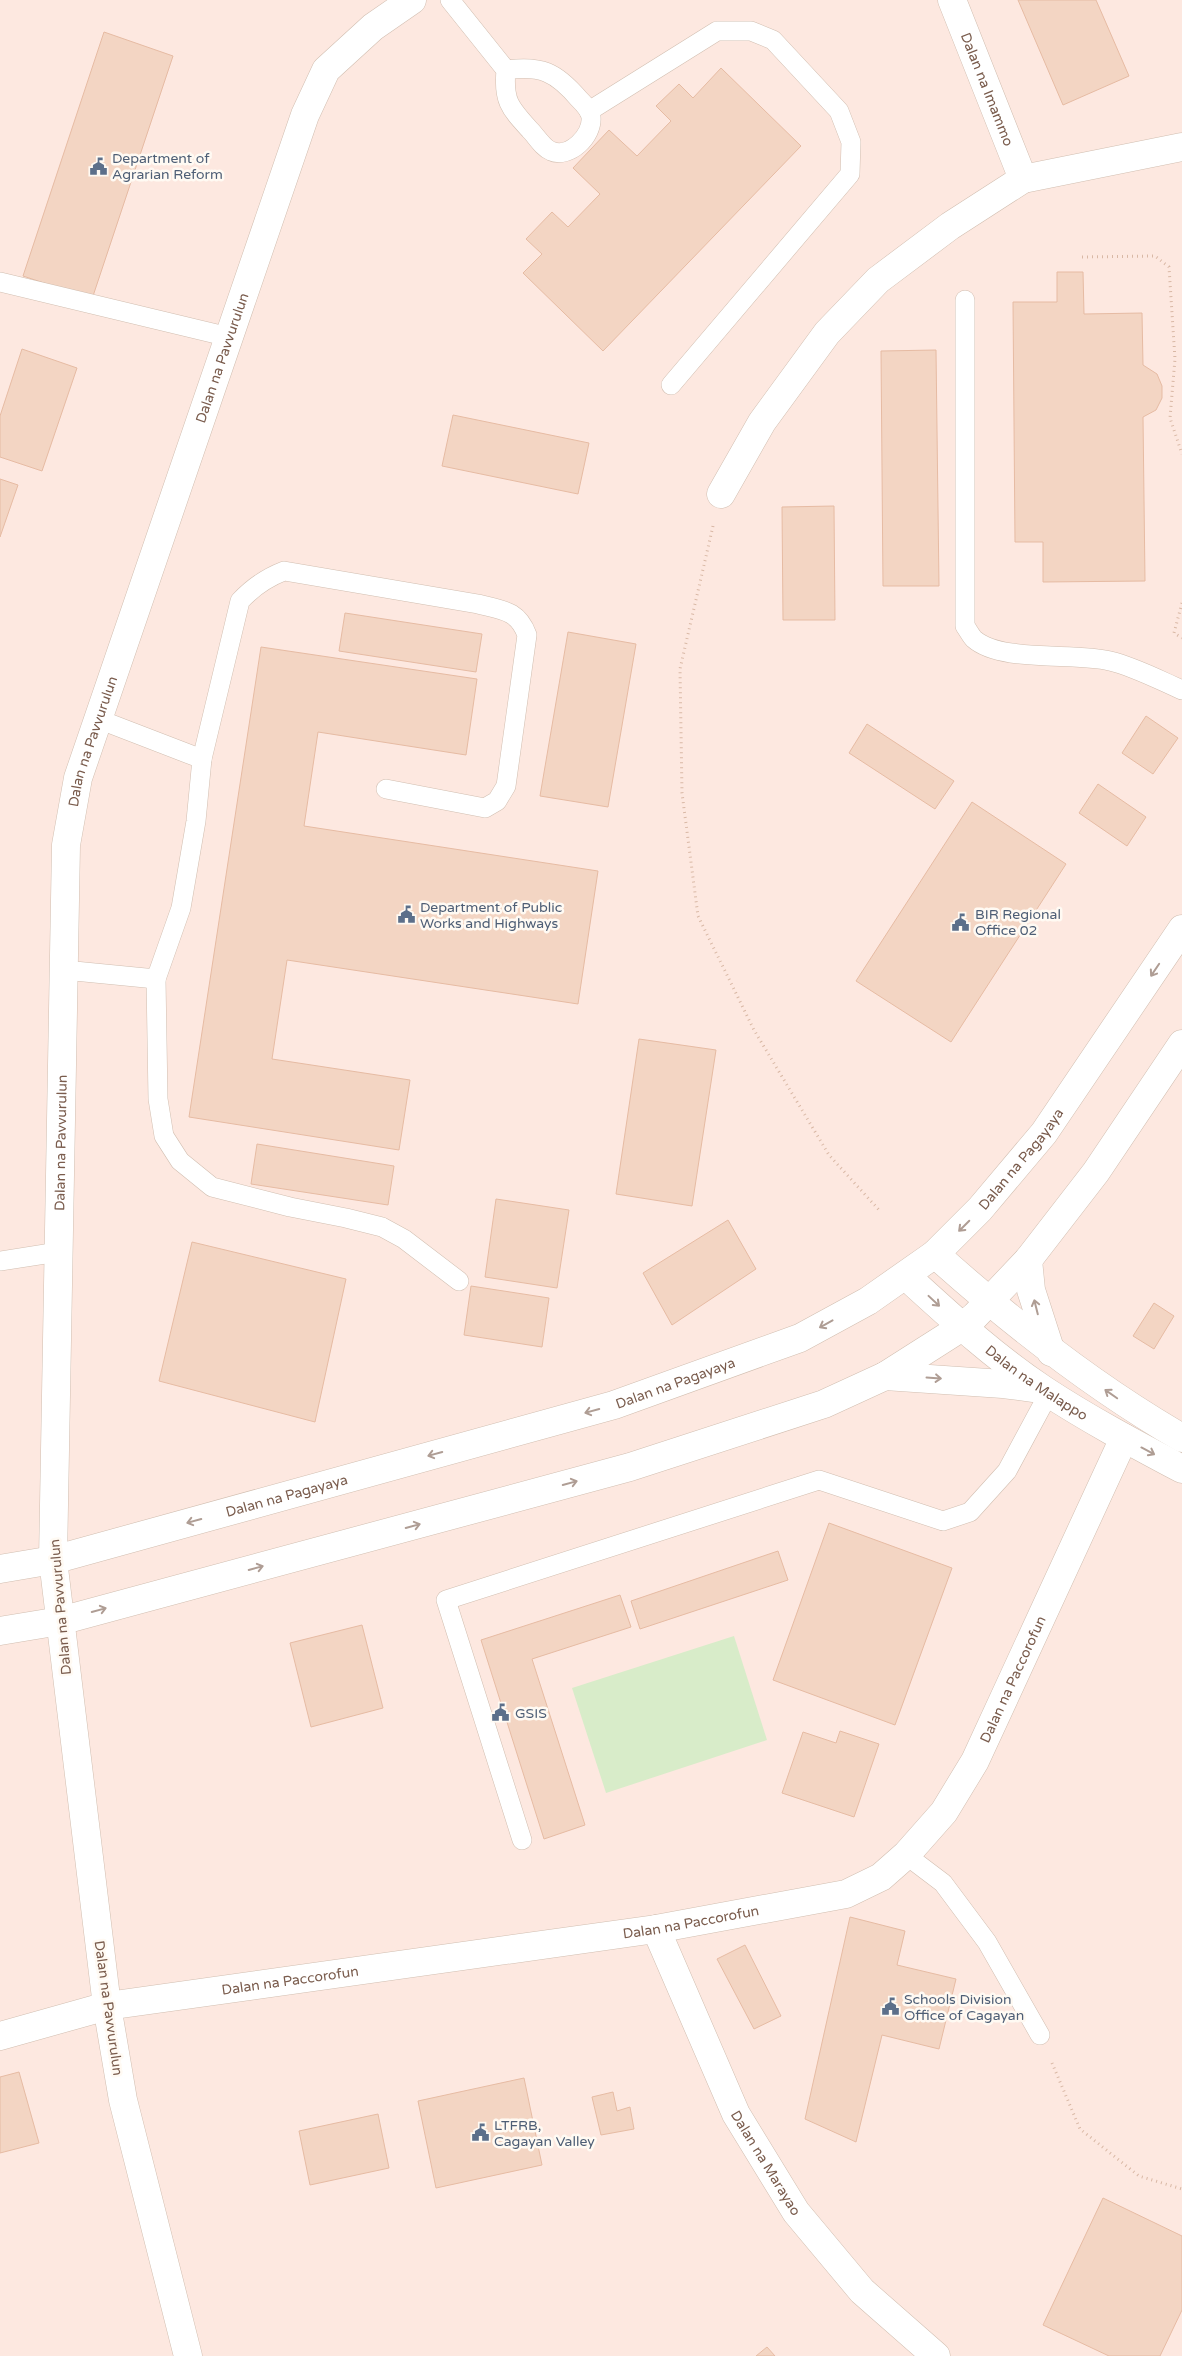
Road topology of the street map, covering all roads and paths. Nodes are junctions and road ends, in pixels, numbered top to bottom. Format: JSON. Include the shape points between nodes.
{"nodes":[{"id":1,"x":412,"y":0,"type":"edge"},
{"id":2,"x":450,"y":0,"type":"edge"},
{"id":3,"x":952,"y":0,"type":"edge"},
{"id":4,"x":506,"y":70,"type":"junction"},
{"id":5,"x":589,"y":110,"type":"junction"},
{"id":6,"x":1182,"y":147,"type":"edge"},
{"id":7,"x":1023,"y":179,"type":"junction"},
{"id":8,"x":1082,"y":257,"type":"dead end"},
{"id":9,"x":0,"y":282,"type":"edge"},
{"id":10,"x":965,"y":300,"type":"dead end"},
{"id":11,"x":229,"y":337,"type":"junction"},
{"id":12,"x":671,"y":385,"type":"dead end"},
{"id":13,"x":1182,"y":454,"type":"edge"},
{"id":14,"x":721,"y":494,"type":"joint"},
{"id":15,"x":1182,"y":602,"type":"edge"},
{"id":16,"x":1182,"y":638,"type":"edge"},
{"id":17,"x":1182,"y":690,"type":"edge"},
{"id":18,"x":98,"y":720,"type":"junction"},
{"id":19,"x":202,"y":759,"type":"junction"},
{"id":20,"x":386,"y":789,"type":"dead end"},
{"id":21,"x":1182,"y":929,"type":"edge"},
{"id":22,"x":64,"y":970,"type":"junction"},
{"id":23,"x":156,"y":979,"type":"junction"},
{"id":24,"x":1182,"y":1044,"type":"edge"},
{"id":25,"x":880,"y":1210,"type":"dead end"},
{"id":26,"x":58,"y":1252,"type":"junction"},
{"id":27,"x":935,"y":1254,"type":"junction"},
{"id":28,"x":1028,"y":1260,"type":"junction"},
{"id":29,"x":0,"y":1261,"type":"edge"},
{"id":30,"x":906,"y":1276,"type":"junction"},
{"id":31,"x":459,"y":1281,"type":"dead end"},
{"id":32,"x":988,"y":1302,"type":"junction"},
{"id":33,"x":962,"y":1327,"type":"junction"},
{"id":34,"x":1050,"y":1352,"type":"junction"},
{"id":35,"x":885,"y":1376,"type":"junction"},
{"id":36,"x":1046,"y":1391,"type":"junction"},
{"id":37,"x":1124,"y":1438,"type":"junction"},
{"id":38,"x":1182,"y":1438,"type":"edge"},
{"id":39,"x":1182,"y":1469,"type":"edge"},
{"id":40,"x":53,"y":1560,"type":"junction"},
{"id":41,"x":0,"y":1569,"type":"edge"},
{"id":42,"x":60,"y":1621,"type":"junction"},
{"id":43,"x":0,"y":1631,"type":"edge"},
{"id":44,"x":522,"y":1840,"type":"dead end"},
{"id":45,"x":906,"y":1855,"type":"junction"},
{"id":46,"x":656,"y":1929,"type":"junction"},
{"id":47,"x":106,"y":2006,"type":"junction"},
{"id":48,"x":1040,"y":2035,"type":"joint"},
{"id":49,"x":0,"y":2036,"type":"edge"},
{"id":50,"x":1182,"y":2189,"type":"edge"},
{"id":51,"x":188,"y":2356,"type":"edge"},
{"id":52,"x":936,"y":2356,"type":"edge"}],
"edges":[{"from":1,"to":11,"type":"street","name":"Dalan na Pavvurulun","via":[[373,27],[326,70],[305,114]]},
{"from":2,"to":4,"type":"lane"},
{"from":3,"to":7,"type":"street","name":"Dalan na Imammo"},
{"from":4,"to":5,"type":"lane","via":[[535,70],[563,79]]},
{"from":4,"to":5,"type":"lane","via":[[505,95],[511,108],[550,151],[568,152],[575,148],[590,129]]},
{"from":5,"to":12,"type":"lane","via":[[716,31],[751,31],[773,40],[839,111],[851,142],[850,174]]},
{"from":6,"to":7,"type":"street"},
{"from":7,"to":14,"type":"street","via":[[950,226],[878,280],[827,333],[762,422]]},
{"from":8,"to":13,"type":"path","via":[[1156,256],[1169,267],[1175,359],[1170,418]]},
{"from":9,"to":11,"type":"lane"},
{"from":10,"to":17,"type":"lane","via":[[965,626],[974,639],[984,645],[1012,653],[1109,661]]},
{"from":11,"to":18,"type":"street","name":"Dalan na Pavvurulun"},
{"from":14,"to":25,"type":"path","via":[[680,669],[682,793],[698,916],[754,1030],[829,1155]]},
{"from":15,"to":16,"type":"path","via":[[1174,633]]},
{"from":18,"to":19,"type":"lane"},
{"from":18,"to":22,"type":"street","name":"Dalan na Pavvurulun","via":[[78,778],[66,845]]},
{"from":19,"to":20,"type":"lane","via":[[240,601],[270,577],[284,571],[478,604],[505,610],[516,617],[527,635],[506,786],[498,801],[485,808]]},
{"from":19,"to":23,"type":"lane","via":[[196,821],[181,908]]},
{"from":21,"to":27,"type":"street","name":"Dalan na Pagayaya","one_way":true,"via":[[1044,1132],[980,1209]]},
{"from":22,"to":23,"type":"lane"},
{"from":22,"to":26,"type":"street","name":"Dalan na Pavvurulun"},
{"from":23,"to":31,"type":"lane","via":[[158,1099],[164,1136],[180,1161],[212,1187],[382,1227],[404,1239]]},
{"from":24,"to":28,"type":"street","via":[[1096,1172]]},
{"from":26,"to":29,"type":"lane"},
{"from":26,"to":40,"type":"street","name":"Dalan na Pavvurulun"},
{"from":27,"to":30,"type":"street","name":"Dalan na Pagayaya"},
{"from":27,"to":32,"type":"street"},
{"from":28,"to":32,"type":"street"},
{"from":34,"to":28,"type":"street","one_way":true,"via":[[1032,1290]]},
{"from":30,"to":33,"type":"street","name":"Dalan na Malappo","one_way":true},
{"from":30,"to":40,"type":"street","name":"Dalan na Pagayaya","one_way":true,"via":[[800,1338],[614,1405]]},
{"from":32,"to":33,"type":"street"},
{"from":32,"to":34,"type":"street"},
{"from":33,"to":35,"type":"street"},
{"from":33,"to":36,"type":"street","name":"Dalan na Malappo"},
{"from":38,"to":34,"type":"street","one_way":true},
{"from":35,"to":36,"type":"street","one_way":true,"via":[[1003,1384]]},
{"from":42,"to":35,"type":"street","one_way":true,"via":[[630,1467],[824,1404]]},
{"from":36,"to":37,"type":"street","name":"Dalan na Malappo"},
{"from":36,"to":44,"type":"lane","via":[[1007,1471],[970,1512],[943,1521],[819,1480],[446,1600]]},
{"from":37,"to":39,"type":"street","name":"Dalan na Malappo","one_way":true},
{"from":37,"to":45,"type":"street","name":"Dalan na Paccorofun","via":[[974,1761],[944,1812]]},
{"from":40,"to":41,"type":"street","name":"Dalan na Pagayaya"},
{"from":40,"to":42,"type":"street","name":"Dalan na Pavvurulun"},
{"from":42,"to":43,"type":"street"},
{"from":42,"to":47,"type":"street","name":"Dalan na Pavvurulun"},
{"from":45,"to":46,"type":"street","name":"Dalan na Paccorofun","via":[[881,1877],[846,1894]]},
{"from":45,"to":48,"type":"lane","via":[[943,1883],[987,1942]]},
{"from":46,"to":47,"type":"street","name":"Dalan na Paccorofun"},
{"from":46,"to":52,"type":"street","name":"Dalan na Marayao","via":[[736,2114],[796,2212],[862,2291]]},
{"from":47,"to":49,"type":"street","name":"Dalan na Paccorofun"},
{"from":47,"to":51,"type":"street","name":"Dalan na Pavvurulun","via":[[123,2100]]},
{"from":48,"to":50,"type":"path","via":[[1080,2129],[1139,2176]]}]}
